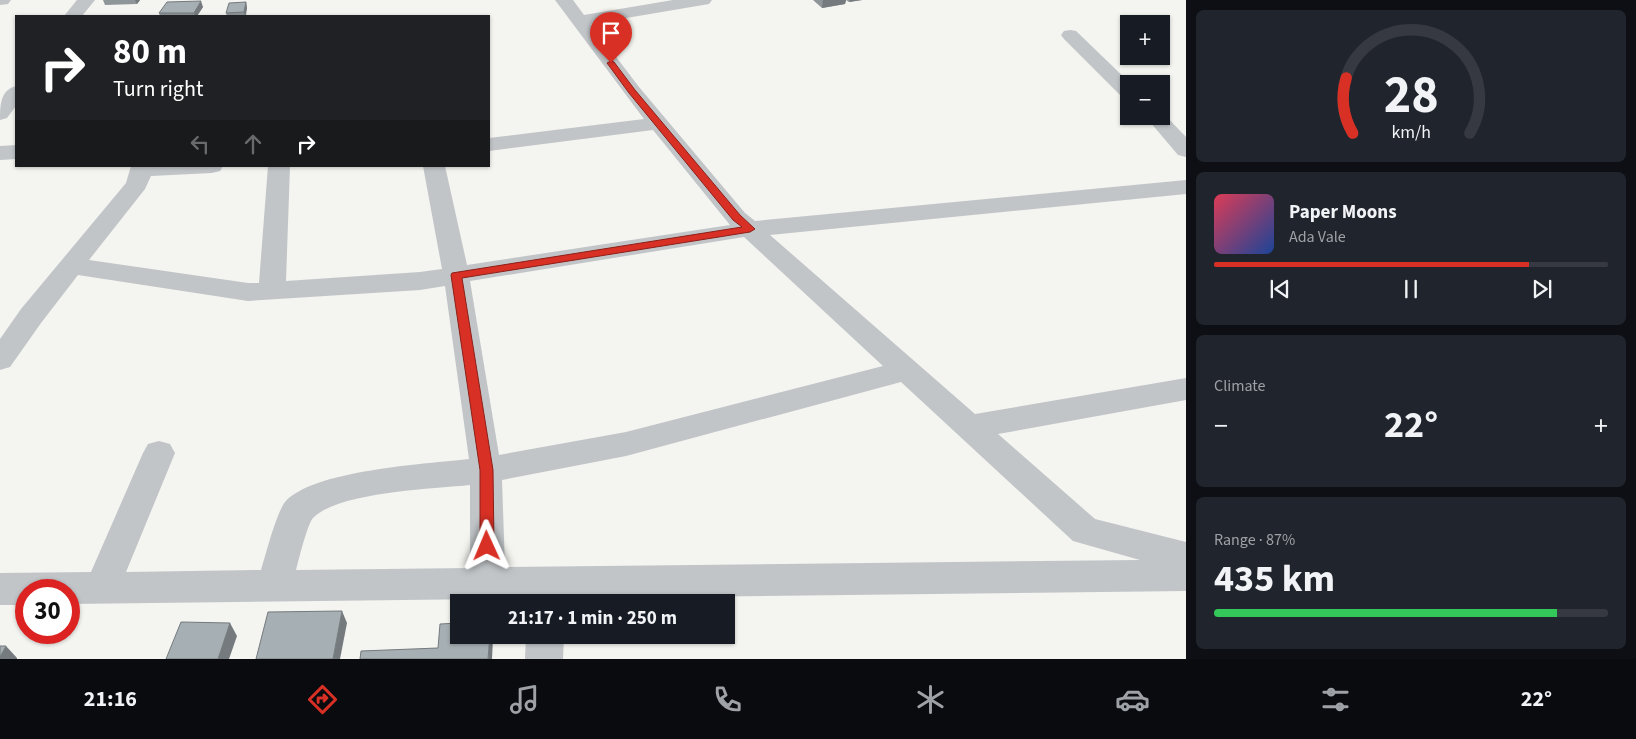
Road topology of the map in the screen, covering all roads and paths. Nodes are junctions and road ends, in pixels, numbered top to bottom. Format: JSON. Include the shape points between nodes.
{"nodes":[{"id":1,"x":86,"y":0,"type":"edge"},
{"id":2,"x":564,"y":0,"type":"edge"},
{"id":3,"x":702,"y":0,"type":"edge"},
{"id":4,"x":74,"y":15,"type":"edge"},
{"id":5,"x":580,"y":21,"type":"junction"},
{"id":6,"x":1070,"y":36,"type":"dead end"},
{"id":7,"x":1120,"y":84,"type":"edge"},
{"id":8,"x":15,"y":93,"type":"edge"},
{"id":9,"x":0,"y":114,"type":"edge"},
{"id":10,"x":658,"y":123,"type":"junction"},
{"id":11,"x":1163,"y":125,"type":"edge"},
{"id":12,"x":490,"y":145,"type":"edge"},
{"id":13,"x":1186,"y":150,"type":"edge"},
{"id":14,"x":15,"y":152,"type":"edge"},
{"id":15,"x":0,"y":153,"type":"edge"},
{"id":16,"x":176,"y":167,"type":"edge"},
{"id":17,"x":279,"y":167,"type":"edge"},
{"id":18,"x":434,"y":167,"type":"edge"},
{"id":19,"x":141,"y":168,"type":"edge"},
{"id":20,"x":1186,"y":187,"type":"edge"},
{"id":21,"x":750,"y":229,"type":"junction"},
{"id":22,"x":71,"y":266,"type":"junction"},
{"id":23,"x":456,"y":275,"type":"junction"},
{"id":24,"x":272,"y":290,"type":"junction"},
{"id":25,"x":0,"y":360,"type":"edge"},
{"id":26,"x":907,"y":370,"type":"junction"},
{"id":27,"x":1186,"y":389,"type":"edge"},
{"id":28,"x":969,"y":426,"type":"junction"},
{"id":29,"x":160,"y":454,"type":"dead end"},
{"id":30,"x":486,"y":470,"type":"junction"},
{"id":31,"x":1186,"y":557,"type":"edge"},
{"id":32,"x":1186,"y":575,"type":"edge"},
{"id":33,"x":488,"y":583,"type":"junction"},
{"id":34,"x":273,"y":586,"type":"junction"},
{"id":35,"x":102,"y":587,"type":"junction"},
{"id":36,"x":0,"y":589,"type":"edge"},
{"id":37,"x":546,"y":593,"type":"edge"},
{"id":38,"x":545,"y":644,"type":"edge"},
{"id":39,"x":544,"y":659,"type":"edge"}],
"edges":[{"from":1,"to":4,"type":"street"},
{"from":2,"to":5,"type":"street"},
{"from":3,"to":5,"type":"street"},
{"from":5,"to":10,"type":"street"},
{"from":6,"to":7,"type":"street"},
{"from":8,"to":9,"type":"street"},
{"from":10,"to":12,"type":"street"},
{"from":10,"to":21,"type":"street","via":[[737,218]]},
{"from":11,"to":13,"type":"street"},
{"from":14,"to":15,"type":"street"},
{"from":16,"to":19,"type":"street"},
{"from":17,"to":24,"type":"street"},
{"from":18,"to":23,"type":"street"},
{"from":19,"to":22,"type":"street","via":[[137,184]]},
{"from":20,"to":21,"type":"street"},
{"from":21,"to":23,"type":"street"},
{"from":21,"to":26,"type":"street"},
{"from":22,"to":24,"type":"street","via":[[248,292]]},
{"from":22,"to":25,"type":"street"},
{"from":23,"to":24,"type":"street","via":[[420,281]]},
{"from":23,"to":30,"type":"street"},
{"from":26,"to":28,"type":"street"},
{"from":26,"to":30,"type":"street","via":[[626,444]]},
{"from":27,"to":28,"type":"street"},
{"from":28,"to":31,"type":"street","via":[[1084,531]]},
{"from":29,"to":35,"type":"street"},
{"from":30,"to":33,"type":"street"},
{"from":30,"to":34,"type":"street","via":[[365,484],[312,500],[297,512]]},
{"from":32,"to":37,"type":"street"},
{"from":33,"to":34,"type":"street"},
{"from":33,"to":37,"type":"street"},
{"from":34,"to":35,"type":"street"},
{"from":35,"to":36,"type":"street"},
{"from":38,"to":39,"type":"street"}]}
